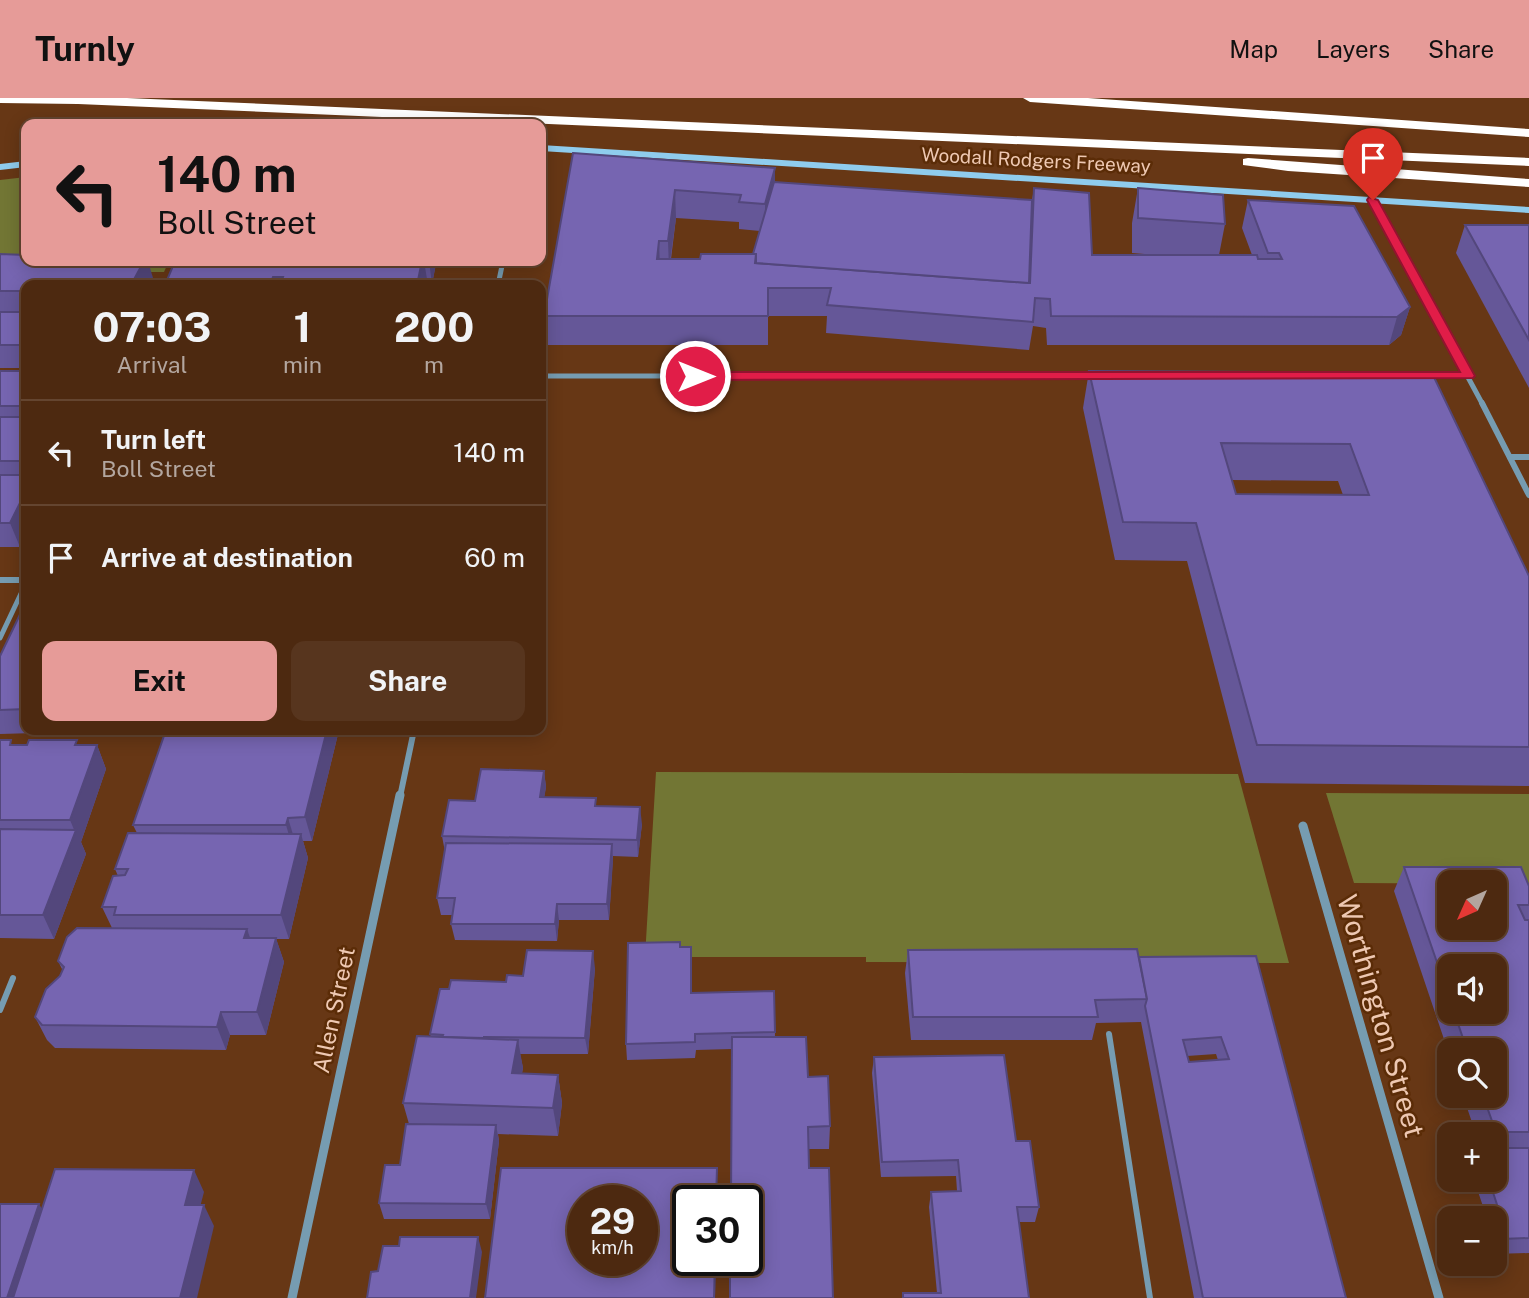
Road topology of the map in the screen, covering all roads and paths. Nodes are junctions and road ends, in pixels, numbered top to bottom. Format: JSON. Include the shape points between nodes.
{"nodes":[{"id":1,"x":1030,"y":98,"type":"edge"},
{"id":2,"x":0,"y":99,"type":"edge"},
{"id":3,"x":525,"y":119,"type":"edge"},
{"id":4,"x":546,"y":120,"type":"edge"},
{"id":5,"x":1529,"y":133,"type":"edge"},
{"id":6,"x":1118,"y":145,"type":"junction"},
{"id":7,"x":546,"y":148,"type":"edge"},
{"id":8,"x":1529,"y":162,"type":"edge"},
{"id":9,"x":21,"y":165,"type":"edge"},
{"id":10,"x":0,"y":167,"type":"edge"},
{"id":11,"x":1529,"y":183,"type":"edge"},
{"id":12,"x":1373,"y":200,"type":"junction"},
{"id":13,"x":1529,"y":210,"type":"edge"},
{"id":14,"x":546,"y":376,"type":"edge"},
{"id":15,"x":1092,"y":376,"type":"junction"},
{"id":16,"x":1106,"y":376,"type":"edge"},
{"id":17,"x":1418,"y":376,"type":"edge"},
{"id":18,"x":1468,"y":376,"type":"junction"},
{"id":19,"x":1096,"y":389,"type":"edge"},
{"id":20,"x":1510,"y":457,"type":"junction"},
{"id":21,"x":1529,"y":457,"type":"edge"},
{"id":22,"x":1529,"y":495,"type":"edge"},
{"id":23,"x":0,"y":580,"type":"edge"},
{"id":24,"x":21,"y":582,"type":"edge"},
{"id":25,"x":21,"y":593,"type":"edge"},
{"id":26,"x":0,"y":638,"type":"edge"},
{"id":27,"x":413,"y":735,"type":"edge"},
{"id":28,"x":1303,"y":826,"type":"dead end"},
{"id":29,"x":13,"y":978,"type":"dead end"},
{"id":30,"x":0,"y":1010,"type":"edge"},
{"id":31,"x":1109,"y":1034,"type":"dead end"},
{"id":32,"x":292,"y":1298,"type":"edge"},
{"id":33,"x":1150,"y":1298,"type":"edge"},
{"id":34,"x":1439,"y":1298,"type":"edge"}],
"edges":[{"from":1,"to":5,"type":"highway"},
{"from":2,"to":3,"type":"highway"},
{"from":4,"to":6,"type":"highway"},
{"from":6,"to":8,"type":"highway"},
{"from":6,"to":11,"type":"highway","via":[[1288,167]]},
{"from":7,"to":12,"type":"main road","name":"Woodall Rodgers Freeway"},
{"from":9,"to":10,"type":"main road"},
{"from":12,"to":13,"type":"main road","name":"Woodall Rodgers Freeway"},
{"from":12,"to":18,"type":"street"},
{"from":14,"to":15,"type":"street"},
{"from":15,"to":16,"type":"street"},
{"from":15,"to":19,"type":"lane"},
{"from":17,"to":18,"type":"street"},
{"from":18,"to":20,"type":"street"},
{"from":20,"to":21,"type":"street"},
{"from":20,"to":22,"type":"street"},
{"from":23,"to":24,"type":"street"},
{"from":25,"to":26,"type":"lane"},
{"from":27,"to":32,"type":"street","name":"Allen Street"},
{"from":28,"to":34,"type":"street","name":"Worthington Street"},
{"from":29,"to":30,"type":"lane"},
{"from":31,"to":33,"type":"lane"}]}
